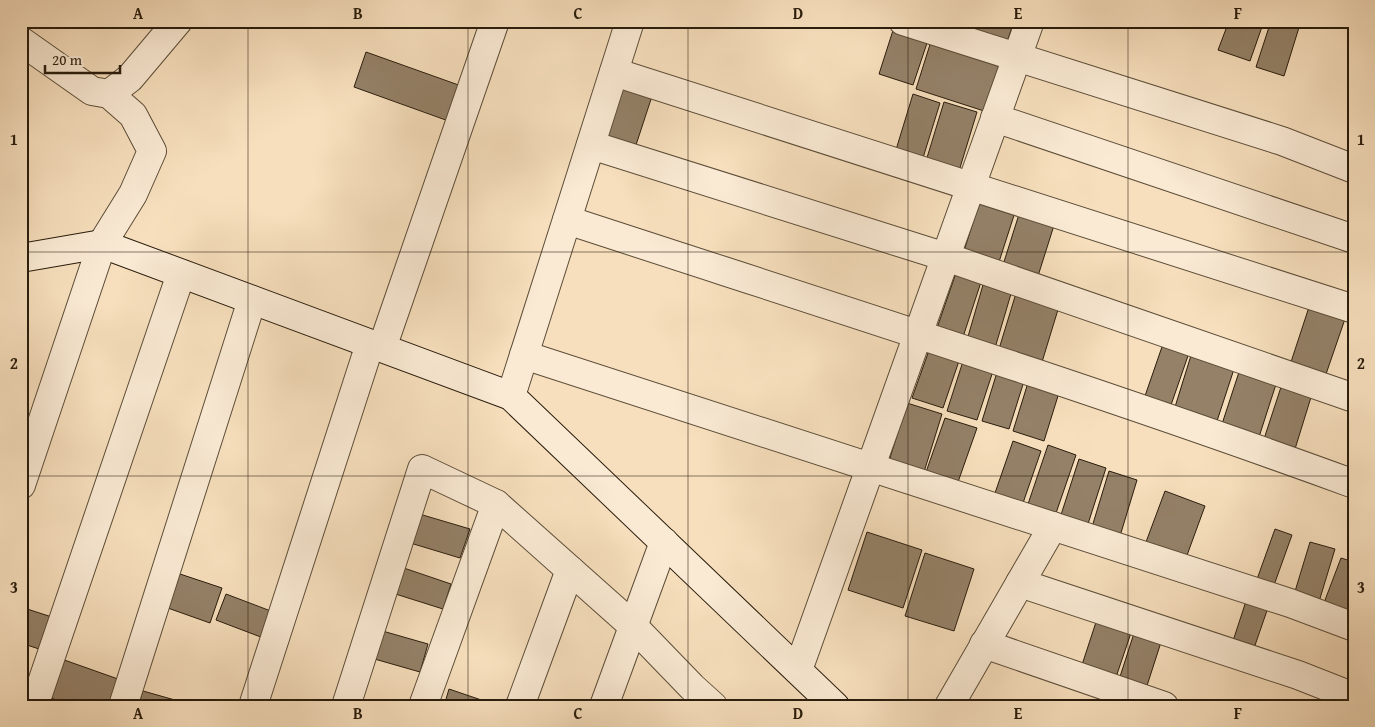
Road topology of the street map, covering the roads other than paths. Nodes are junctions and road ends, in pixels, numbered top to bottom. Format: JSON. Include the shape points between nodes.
{"nodes":[{"id":1,"x":178,"y":21,"type":"edge"},
{"id":2,"x":495,"y":21,"type":"edge"},
{"id":3,"x":630,"y":21,"type":"edge"},
{"id":4,"x":903,"y":21,"type":"edge"},
{"id":5,"x":1030,"y":21,"type":"edge"},
{"id":6,"x":21,"y":42,"type":"edge"},
{"id":7,"x":1017,"y":57,"type":"junction"},
{"id":8,"x":614,"y":72,"type":"junction"},
{"id":9,"x":109,"y":94,"type":"junction"},
{"id":10,"x":995,"y":118,"type":"junction"},
{"id":11,"x":591,"y":145,"type":"junction"},
{"id":12,"x":1354,"y":169,"type":"edge"},
{"id":13,"x":971,"y":185,"type":"junction"},
{"id":14,"x":567,"y":220,"type":"junction"},
{"id":15,"x":1354,"y":238,"type":"edge"},
{"id":16,"x":102,"y":244,"type":"junction"},
{"id":17,"x":946,"y":257,"type":"junction"},
{"id":18,"x":21,"y":258,"type":"edge"},
{"id":19,"x":182,"y":274,"type":"junction"},
{"id":20,"x":252,"y":300,"type":"junction"},
{"id":21,"x":1354,"y":309,"type":"edge"},
{"id":22,"x":918,"y":334,"type":"junction"},
{"id":23,"x":376,"y":346,"type":"junction"},
{"id":24,"x":524,"y":356,"type":"junction"},
{"id":25,"x":511,"y":396,"type":"junction"},
{"id":26,"x":1354,"y":398,"type":"edge"},
{"id":27,"x":870,"y":468,"type":"junction"},
{"id":28,"x":1354,"y":484,"type":"edge"},
{"id":29,"x":21,"y":485,"type":"edge"},
{"id":30,"x":496,"y":504,"type":"junction"},
{"id":31,"x":1053,"y":526,"type":"junction"},
{"id":32,"x":664,"y":542,"type":"junction"},
{"id":33,"x":570,"y":570,"type":"junction"},
{"id":34,"x":1020,"y":583,"type":"junction"},
{"id":35,"x":633,"y":626,"type":"junction"},
{"id":36,"x":1354,"y":628,"type":"edge"},
{"id":37,"x":984,"y":644,"type":"junction"},
{"id":38,"x":798,"y":670,"type":"junction"},
{"id":39,"x":688,"y":696,"type":"edge"},
{"id":40,"x":1354,"y":697,"type":"edge"},
{"id":41,"x":34,"y":706,"type":"edge"},
{"id":42,"x":123,"y":706,"type":"edge"},
{"id":43,"x":253,"y":706,"type":"edge"},
{"id":44,"x":346,"y":706,"type":"edge"},
{"id":45,"x":423,"y":706,"type":"edge"},
{"id":46,"x":520,"y":706,"type":"edge"},
{"id":47,"x":604,"y":706,"type":"edge"},
{"id":48,"x":713,"y":706,"type":"edge"},
{"id":49,"x":835,"y":706,"type":"edge"},
{"id":50,"x":949,"y":706,"type":"edge"},
{"id":51,"x":1164,"y":706,"type":"edge"}],
"edges":[{"from":1,"to":9,"type":"street","via":[[130,78]]},
{"from":2,"to":23,"type":"street"},
{"from":3,"to":8,"type":"street"},
{"from":4,"to":7,"type":"street"},
{"from":5,"to":7,"type":"street"},
{"from":6,"to":9,"type":"street","via":[[92,91]]},
{"from":7,"to":10,"type":"street"},
{"from":7,"to":12,"type":"street","via":[[1282,141]]},
{"from":8,"to":11,"type":"street"},
{"from":8,"to":13,"type":"street"},
{"from":9,"to":16,"type":"street","via":[[133,115],[152,151],[133,194]]},
{"from":10,"to":13,"type":"street"},
{"from":10,"to":15,"type":"street"},
{"from":11,"to":14,"type":"street"},
{"from":11,"to":17,"type":"street"},
{"from":13,"to":17,"type":"street"},
{"from":13,"to":21,"type":"street"},
{"from":14,"to":22,"type":"street"},
{"from":14,"to":24,"type":"street"},
{"from":16,"to":18,"type":"street"},
{"from":16,"to":19,"type":"street"},
{"from":16,"to":29,"type":"street"},
{"from":17,"to":22,"type":"street"},
{"from":17,"to":26,"type":"street"},
{"from":19,"to":20,"type":"street"},
{"from":19,"to":41,"type":"street"},
{"from":20,"to":23,"type":"street"},
{"from":20,"to":42,"type":"street"},
{"from":22,"to":27,"type":"street"},
{"from":22,"to":28,"type":"street","via":[[1231,439]]},
{"from":23,"to":25,"type":"street"},
{"from":23,"to":43,"type":"street"},
{"from":24,"to":25,"type":"street"},
{"from":24,"to":27,"type":"street"},
{"from":25,"to":32,"type":"street"},
{"from":27,"to":31,"type":"street"},
{"from":27,"to":38,"type":"street"},
{"from":30,"to":33,"type":"street"},
{"from":30,"to":44,"type":"street","via":[[422,469]]},
{"from":30,"to":45,"type":"street"},
{"from":31,"to":34,"type":"street"},
{"from":31,"to":36,"type":"street","via":[[1290,603]]},
{"from":32,"to":35,"type":"street"},
{"from":32,"to":38,"type":"street"},
{"from":33,"to":35,"type":"street"},
{"from":33,"to":46,"type":"street"},
{"from":34,"to":37,"type":"street"},
{"from":34,"to":40,"type":"street","via":[[1298,675]]},
{"from":35,"to":39,"type":"street"},
{"from":35,"to":47,"type":"street"},
{"from":37,"to":50,"type":"street"},
{"from":37,"to":51,"type":"street"},
{"from":38,"to":49,"type":"street"},
{"from":39,"to":48,"type":"street"}]}
